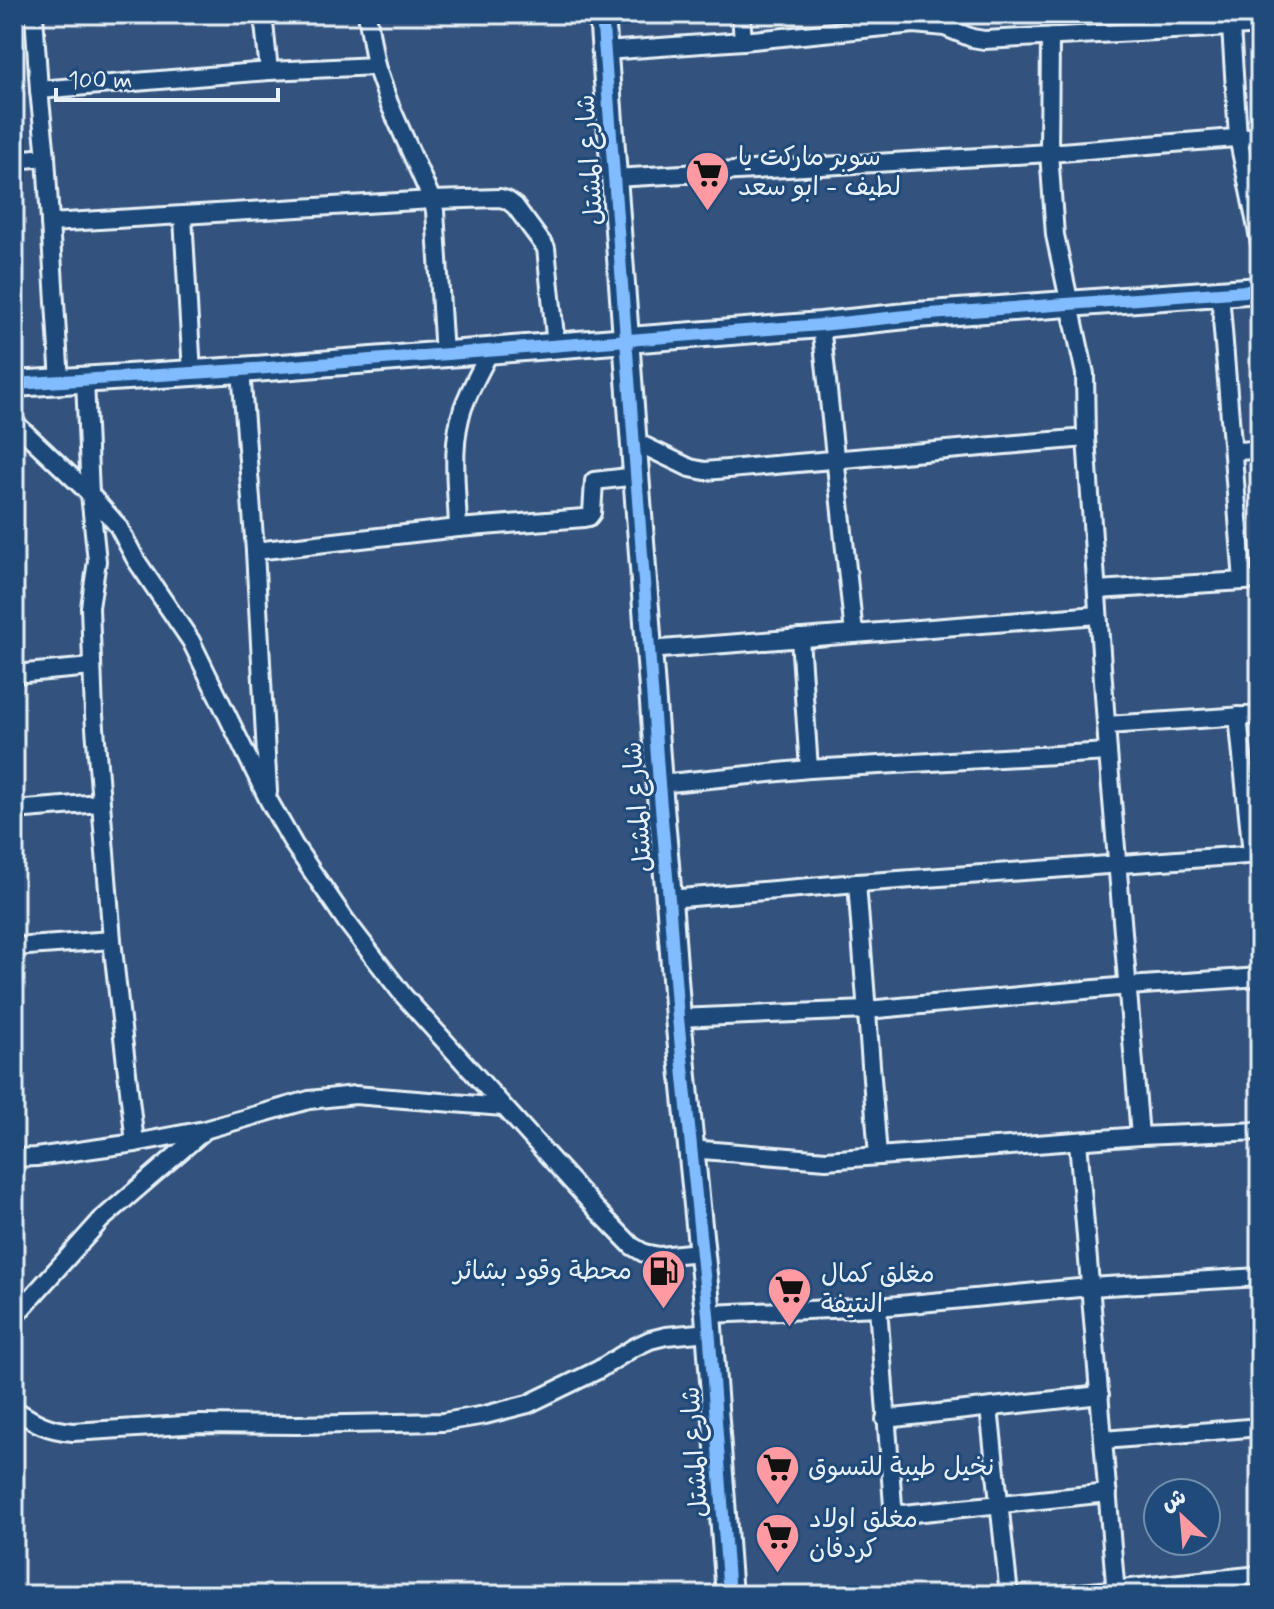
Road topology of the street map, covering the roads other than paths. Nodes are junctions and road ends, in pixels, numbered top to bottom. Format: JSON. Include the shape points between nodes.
{"nodes":[{"id":1,"x":34,"y":14,"type":"edge"},
{"id":2,"x":263,"y":14,"type":"edge"},
{"id":3,"x":367,"y":14,"type":"edge"},
{"id":4,"x":602,"y":14,"type":"edge"},
{"id":5,"x":741,"y":14,"type":"edge"},
{"id":6,"x":914,"y":19,"type":"edge"},
{"id":7,"x":1260,"y":20,"type":"edge"},
{"id":8,"x":1231,"y":27,"type":"junction"},
{"id":9,"x":1050,"y":37,"type":"junction"},
{"id":10,"x":743,"y":41,"type":"junction"},
{"id":11,"x":605,"y":51,"type":"junction"},
{"id":12,"x":376,"y":66,"type":"junction"},
{"id":13,"x":269,"y":71,"type":"junction"},
{"id":14,"x":39,"y":90,"type":"junction"},
{"id":15,"x":1260,"y":136,"type":"edge"},
{"id":16,"x":1238,"y":137,"type":"junction"},
{"id":17,"x":1049,"y":153,"type":"junction"},
{"id":18,"x":46,"y":157,"type":"junction"},
{"id":19,"x":14,"y":160,"type":"edge"},
{"id":20,"x":614,"y":178,"type":"junction"},
{"id":21,"x":432,"y":200,"type":"junction"},
{"id":22,"x":183,"y":217,"type":"junction"},
{"id":23,"x":50,"y":223,"type":"junction"},
{"id":24,"x":1260,"y":243,"type":"edge"},
{"id":25,"x":1260,"y":290,"type":"edge"},
{"id":26,"x":1220,"y":293,"type":"junction"},
{"id":27,"x":1070,"y":305,"type":"junction"},
{"id":28,"x":821,"y":325,"type":"junction"},
{"id":29,"x":627,"y":339,"type":"junction"},
{"id":30,"x":556,"y":346,"type":"junction"},
{"id":31,"x":490,"y":351,"type":"junction"},
{"id":32,"x":444,"y":355,"type":"junction"},
{"id":33,"x":241,"y":370,"type":"junction"},
{"id":34,"x":192,"y":373,"type":"junction"},
{"id":35,"x":85,"y":381,"type":"junction"},
{"id":36,"x":60,"y":382,"type":"junction"},
{"id":37,"x":14,"y":384,"type":"edge"},
{"id":38,"x":14,"y":422,"type":"edge"},
{"id":39,"x":1086,"y":438,"type":"junction"},
{"id":40,"x":634,"y":441,"type":"junction"},
{"id":41,"x":1260,"y":450,"type":"edge"},
{"id":42,"x":1233,"y":451,"type":"junction"},
{"id":43,"x":836,"y":461,"type":"junction"},
{"id":44,"x":637,"y":476,"type":"junction"},
{"id":45,"x":90,"y":494,"type":"junction"},
{"id":46,"x":458,"y":528,"type":"junction"},
{"id":47,"x":255,"y":551,"type":"junction"},
{"id":48,"x":1252,"y":580,"type":"edge"},
{"id":49,"x":1097,"y":590,"type":"junction"},
{"id":50,"x":1098,"y":615,"type":"junction"},
{"id":51,"x":854,"y":634,"type":"junction"},
{"id":52,"x":800,"y":638,"type":"junction"},
{"id":53,"x":649,"y":650,"type":"junction"},
{"id":54,"x":92,"y":667,"type":"junction"},
{"id":55,"x":14,"y":674,"type":"edge"},
{"id":56,"x":1260,"y":715,"type":"edge"},
{"id":57,"x":1238,"y":716,"type":"junction"},
{"id":58,"x":1107,"y":725,"type":"junction"},
{"id":59,"x":1108,"y":752,"type":"junction"},
{"id":60,"x":809,"y":769,"type":"junction"},
{"id":61,"x":659,"y":784,"type":"junction"},
{"id":62,"x":269,"y":801,"type":"junction"},
{"id":63,"x":100,"y":803,"type":"junction"},
{"id":64,"x":14,"y":810,"type":"edge"},
{"id":65,"x":1256,"y":854,"type":"edge"},
{"id":66,"x":1117,"y":864,"type":"junction"},
{"id":67,"x":857,"y":883,"type":"junction"},
{"id":68,"x":669,"y":899,"type":"junction"},
{"id":69,"x":112,"y":940,"type":"junction"},
{"id":70,"x":14,"y":947,"type":"edge"},
{"id":71,"x":1260,"y":977,"type":"edge"},
{"id":72,"x":1128,"y":986,"type":"junction"},
{"id":73,"x":867,"y":1010,"type":"junction"},
{"id":74,"x":678,"y":1018,"type":"junction"},
{"id":75,"x":503,"y":1107,"type":"junction"},
{"id":76,"x":204,"y":1130,"type":"junction"},
{"id":77,"x":1260,"y":1131,"type":"edge"},
{"id":78,"x":1140,"y":1136,"type":"junction"},
{"id":79,"x":1078,"y":1141,"type":"junction"},
{"id":80,"x":135,"y":1143,"type":"junction"},
{"id":81,"x":690,"y":1149,"type":"junction"},
{"id":82,"x":878,"y":1156,"type":"junction"},
{"id":83,"x":14,"y":1158,"type":"edge"},
{"id":84,"x":700,"y":1252,"type":"junction"},
{"id":85,"x":1260,"y":1277,"type":"edge"},
{"id":86,"x":1090,"y":1287,"type":"junction"},
{"id":87,"x":878,"y":1307,"type":"junction"},
{"id":88,"x":14,"y":1317,"type":"edge"},
{"id":89,"x":708,"y":1323,"type":"junction"},
{"id":90,"x":1100,"y":1395,"type":"junction"},
{"id":91,"x":989,"y":1408,"type":"junction"},
{"id":92,"x":14,"y":1409,"type":"edge"},
{"id":93,"x":885,"y":1419,"type":"junction"},
{"id":94,"x":1260,"y":1427,"type":"edge"},
{"id":95,"x":1104,"y":1440,"type":"junction"},
{"id":96,"x":1108,"y":1493,"type":"junction"},
{"id":97,"x":999,"y":1504,"type":"junction"},
{"id":98,"x":1260,"y":1575,"type":"edge"},
{"id":99,"x":1116,"y":1592,"type":"edge"},
{"id":100,"x":729,"y":1595,"type":"edge"},
{"id":101,"x":1009,"y":1595,"type":"edge"},
{"id":102,"x":1061,"y":1595,"type":"edge"}],
"edges":[{"from":1,"to":14,"type":"street"},
{"from":2,"to":13,"type":"street"},
{"from":3,"to":12,"type":"street"},
{"from":4,"to":11,"type":"street","name":"شارع المشتل"},
{"from":5,"to":10,"type":"street"},
{"from":6,"to":9,"type":"street","via":[[984,40]]},
{"from":6,"to":10,"type":"street"},
{"from":7,"to":8,"type":"street"},
{"from":8,"to":9,"type":"street"},
{"from":8,"to":16,"type":"street"},
{"from":9,"to":17,"type":"street"},
{"from":10,"to":11,"type":"street"},
{"from":11,"to":20,"type":"street","name":"شارع المشتل"},
{"from":12,"to":13,"type":"street"},
{"from":12,"to":21,"type":"street"},
{"from":13,"to":14,"type":"street"},
{"from":14,"to":18,"type":"street"},
{"from":15,"to":16,"type":"street"},
{"from":16,"to":17,"type":"street"},
{"from":16,"to":24,"type":"street"},
{"from":17,"to":20,"type":"street"},
{"from":17,"to":27,"type":"street","via":[[1055,235]]},
{"from":18,"to":19,"type":"street"},
{"from":18,"to":23,"type":"street"},
{"from":20,"to":29,"type":"street","name":"شارع المشتل"},
{"from":21,"to":22,"type":"street"},
{"from":21,"to":30,"type":"street","via":[[500,198],[515,206],[547,251]]},
{"from":21,"to":32,"type":"street"},
{"from":22,"to":23,"type":"street"},
{"from":22,"to":34,"type":"street"},
{"from":23,"to":36,"type":"street"},
{"from":25,"to":26,"type":"street"},
{"from":26,"to":27,"type":"street"},
{"from":26,"to":42,"type":"street"},
{"from":27,"to":28,"type":"street"},
{"from":27,"to":39,"type":"street","via":[[1085,374]]},
{"from":28,"to":29,"type":"street"},
{"from":28,"to":43,"type":"street"},
{"from":29,"to":30,"type":"street"},
{"from":29,"to":40,"type":"street","name":"شارع المشتل"},
{"from":30,"to":31,"type":"street"},
{"from":31,"to":32,"type":"street"},
{"from":31,"to":46,"type":"street","via":[[458,427]]},
{"from":32,"to":33,"type":"street"},
{"from":33,"to":34,"type":"street"},
{"from":33,"to":47,"type":"street"},
{"from":34,"to":35,"type":"street"},
{"from":35,"to":36,"type":"street"},
{"from":35,"to":45,"type":"street"},
{"from":36,"to":37,"type":"street"},
{"from":38,"to":45,"type":"street"},
{"from":39,"to":43,"type":"street"},
{"from":39,"to":49,"type":"street"},
{"from":40,"to":43,"type":"street","via":[[705,471]]},
{"from":40,"to":44,"type":"street","name":"شارع المشتل"},
{"from":41,"to":42,"type":"street"},
{"from":42,"to":48,"type":"street"},
{"from":43,"to":51,"type":"street"},
{"from":44,"to":46,"type":"street","via":[[594,481],[589,517]]},
{"from":44,"to":53,"type":"street","name":"شارع المشتل"},
{"from":45,"to":54,"type":"street","via":[[97,561],[90,607]]},
{"from":45,"to":62,"type":"street","via":[[118,526],[191,641]]},
{"from":46,"to":47,"type":"street"},
{"from":47,"to":62,"type":"street"},
{"from":48,"to":49,"type":"street"},
{"from":49,"to":50,"type":"street"},
{"from":50,"to":51,"type":"street"},
{"from":50,"to":58,"type":"street"},
{"from":51,"to":52,"type":"street"},
{"from":52,"to":53,"type":"street"},
{"from":52,"to":60,"type":"street"},
{"from":53,"to":61,"type":"street","name":"شارع المشتل"},
{"from":54,"to":55,"type":"street"},
{"from":54,"to":63,"type":"street"},
{"from":56,"to":57,"type":"street"},
{"from":57,"to":58,"type":"street"},
{"from":57,"to":65,"type":"street"},
{"from":58,"to":59,"type":"street"},
{"from":59,"to":60,"type":"street"},
{"from":59,"to":66,"type":"street"},
{"from":60,"to":61,"type":"street"},
{"from":61,"to":68,"type":"street","name":"شارع المشتل"},
{"from":62,"to":75,"type":"street","via":[[365,946]]},
{"from":63,"to":64,"type":"street"},
{"from":63,"to":69,"type":"street"},
{"from":65,"to":66,"type":"street"},
{"from":66,"to":67,"type":"street"},
{"from":66,"to":72,"type":"street"},
{"from":67,"to":68,"type":"street"},
{"from":67,"to":73,"type":"street"},
{"from":68,"to":74,"type":"street","name":"شارع المشتل"},
{"from":69,"to":70,"type":"street"},
{"from":69,"to":80,"type":"street"},
{"from":71,"to":72,"type":"street"},
{"from":72,"to":73,"type":"street"},
{"from":72,"to":78,"type":"street"},
{"from":73,"to":74,"type":"street"},
{"from":73,"to":82,"type":"street"},
{"from":74,"to":81,"type":"street","name":"شارع المشتل"},
{"from":75,"to":76,"type":"street","via":[[355,1095],[309,1100]]},
{"from":75,"to":84,"type":"street","via":[[632,1246],[659,1256]]},
{"from":76,"to":80,"type":"street"},
{"from":76,"to":88,"type":"street","via":[[101,1220]]},
{"from":77,"to":78,"type":"street"},
{"from":78,"to":79,"type":"street"},
{"from":79,"to":82,"type":"street"},
{"from":79,"to":86,"type":"street"},
{"from":80,"to":83,"type":"street"},
{"from":81,"to":82,"type":"street","via":[[826,1160]]},
{"from":81,"to":84,"type":"street","name":"شارع المشتل"},
{"from":84,"to":89,"type":"street","name":"شارع المشتل"},
{"from":85,"to":86,"type":"street"},
{"from":86,"to":87,"type":"street"},
{"from":86,"to":90,"type":"street"},
{"from":87,"to":89,"type":"street"},
{"from":87,"to":93,"type":"street"},
{"from":89,"to":92,"type":"street","via":[[650,1340],[528,1404],[443,1422],[200,1424],[73,1432],[37,1424]]},
{"from":89,"to":100,"type":"street","name":"شارع المشتل"},
{"from":90,"to":91,"type":"street"},
{"from":90,"to":95,"type":"street"},
{"from":91,"to":93,"type":"street"},
{"from":91,"to":97,"type":"street"},
{"from":93,"to":97,"type":"street","via":[[896,1513]]},
{"from":94,"to":95,"type":"street"},
{"from":95,"to":96,"type":"street"},
{"from":96,"to":97,"type":"street"},
{"from":96,"to":99,"type":"street"},
{"from":97,"to":101,"type":"street"},
{"from":98,"to":99,"type":"street"},
{"from":99,"to":102,"type":"street"}]}
